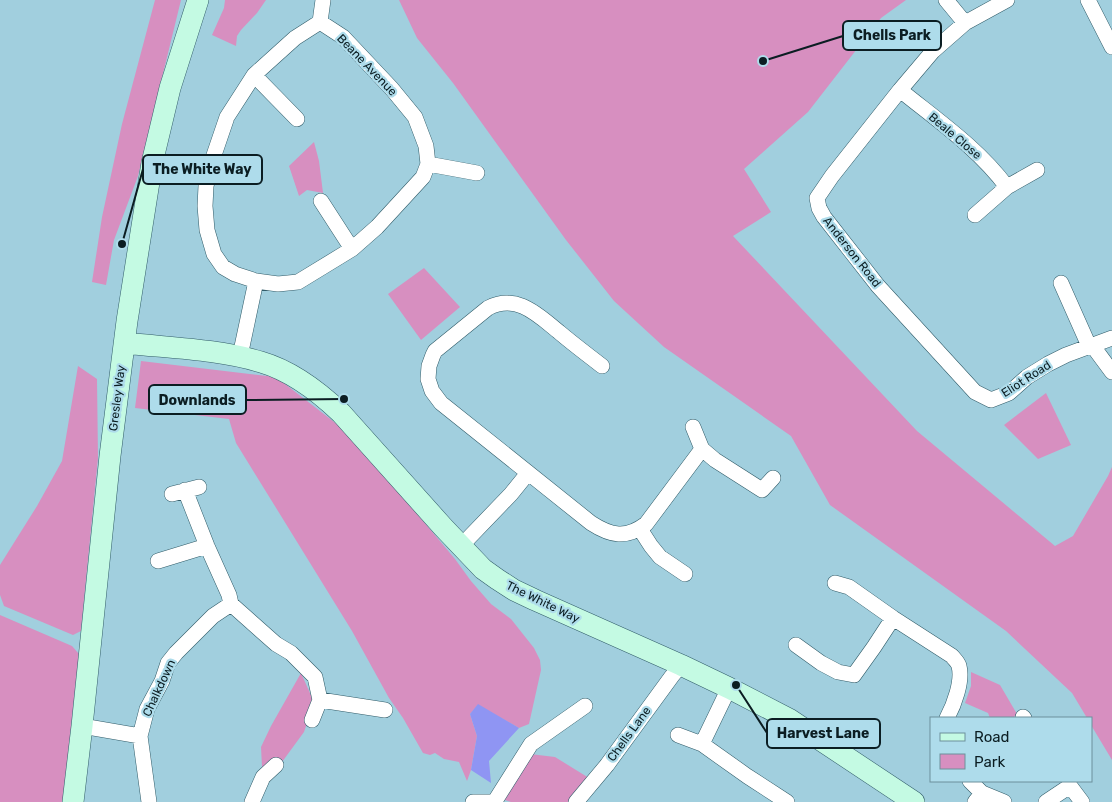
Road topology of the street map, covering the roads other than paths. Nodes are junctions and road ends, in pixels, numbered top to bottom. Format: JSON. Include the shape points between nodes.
{"nodes":[{"id":1,"x":198,"y":0,"type":"edge"},
{"id":2,"x":323,"y":0,"type":"edge"},
{"id":3,"x":946,"y":0,"type":"edge"},
{"id":4,"x":1007,"y":0,"type":"edge"},
{"id":5,"x":1088,"y":0,"type":"edge"},
{"id":6,"x":320,"y":22,"type":"junction"},
{"id":7,"x":965,"y":23,"type":"junction"},
{"id":8,"x":1112,"y":48,"type":"edge"},
{"id":9,"x":254,"y":75,"type":"junction"},
{"id":10,"x":900,"y":90,"type":"junction"},
{"id":11,"x":298,"y":119,"type":"dead end"},
{"id":12,"x":428,"y":164,"type":"junction"},
{"id":13,"x":1037,"y":170,"type":"dead end"},
{"id":14,"x":477,"y":173,"type":"dead end"},
{"id":15,"x":1007,"y":187,"type":"junction"},
{"id":16,"x":321,"y":201,"type":"dead end"},
{"id":17,"x":975,"y":215,"type":"dead end"},
{"id":18,"x":352,"y":249,"type":"junction"},
{"id":19,"x":256,"y":281,"type":"junction"},
{"id":20,"x":1061,"y":283,"type":"dead end"},
{"id":21,"x":1112,"y":338,"type":"edge"},
{"id":22,"x":125,"y":343,"type":"junction"},
{"id":23,"x":1090,"y":346,"type":"junction"},
{"id":24,"x":240,"y":356,"type":"junction"},
{"id":25,"x":602,"y":366,"type":"dead end"},
{"id":26,"x":1112,"y":372,"type":"edge"},
{"id":27,"x":991,"y":400,"type":"joint"},
{"id":28,"x":693,"y":428,"type":"dead end"},
{"id":29,"x":702,"y":449,"type":"junction"},
{"id":30,"x":528,"y":473,"type":"junction"},
{"id":31,"x":773,"y":478,"type":"dead end"},
{"id":32,"x":185,"y":490,"type":"dead end"},
{"id":33,"x":640,"y":529,"type":"junction"},
{"id":34,"x":207,"y":546,"type":"junction"},
{"id":35,"x":460,"y":546,"type":"junction"},
{"id":36,"x":162,"y":563,"type":"dead end"},
{"id":37,"x":685,"y":574,"type":"dead end"},
{"id":38,"x":835,"y":583,"type":"dead end"},
{"id":39,"x":231,"y":604,"type":"junction"},
{"id":40,"x":893,"y":618,"type":"junction"},
{"id":41,"x":796,"y":645,"type":"dead end"},
{"id":42,"x":681,"y":665,"type":"junction"},
{"id":43,"x":729,"y":688,"type":"junction"},
{"id":44,"x":320,"y":700,"type":"junction"},
{"id":45,"x":585,"y":706,"type":"dead end"},
{"id":46,"x":385,"y":710,"type":"dead end"},
{"id":47,"x":948,"y":717,"type":"edge"},
{"id":48,"x":312,"y":720,"type":"dead end"},
{"id":49,"x":82,"y":726,"type":"junction"},
{"id":50,"x":678,"y":735,"type":"dead end"},
{"id":51,"x":140,"y":736,"type":"junction"},
{"id":52,"x":702,"y":744,"type":"junction"},
{"id":53,"x":276,"y":765,"type":"dead end"},
{"id":54,"x":970,"y":782,"type":"edge"},
{"id":55,"x":1069,"y":783,"type":"edge"},
{"id":56,"x":978,"y":798,"type":"edge"},
{"id":57,"x":73,"y":802,"type":"edge"},
{"id":58,"x":149,"y":802,"type":"edge"},
{"id":59,"x":252,"y":802,"type":"edge"},
{"id":60,"x":473,"y":802,"type":"edge"},
{"id":61,"x":495,"y":802,"type":"edge"},
{"id":62,"x":576,"y":802,"type":"edge"},
{"id":63,"x":787,"y":802,"type":"edge"},
{"id":64,"x":914,"y":802,"type":"edge"},
{"id":65,"x":1004,"y":802,"type":"edge"},
{"id":66,"x":1046,"y":802,"type":"edge"},
{"id":67,"x":1082,"y":802,"type":"edge"}],
"edges":[{"from":1,"to":22,"type":"street","name":"Gresley Way","via":[[170,88],[152,163]]},
{"from":2,"to":6,"type":"street"},
{"from":3,"to":7,"type":"street"},
{"from":4,"to":7,"type":"street","name":"Anderson Road"},
{"from":5,"to":8,"type":"street"},
{"from":6,"to":9,"type":"street","via":[[295,38]]},
{"from":6,"to":12,"type":"street","name":"Beane Avenue","via":[[343,37],[414,117],[426,146]]},
{"from":7,"to":10,"type":"street","name":"Anderson Road","via":[[933,51]]},
{"from":9,"to":11,"type":"street"},
{"from":9,"to":19,"type":"street","via":[[226,117],[206,186],[205,206],[214,254],[223,267]]},
{"from":10,"to":15,"type":"street","name":"Beale Close","via":[[980,156]]},
{"from":10,"to":27,"type":"street","name":"Anderson Road","via":[[832,176],[817,198],[819,208],[878,286],[975,392]]},
{"from":12,"to":14,"type":"street"},
{"from":12,"to":18,"type":"street","via":[[423,177]]},
{"from":13,"to":15,"type":"street"},
{"from":15,"to":17,"type":"street"},
{"from":16,"to":18,"type":"street"},
{"from":18,"to":19,"type":"street","via":[[298,282]]},
{"from":19,"to":24,"type":"street"},
{"from":20,"to":23,"type":"street"},
{"from":21,"to":23,"type":"street","name":"Eliot Road"},
{"from":22,"to":24,"type":"street","name":"The White Way"},
{"from":22,"to":49,"type":"street","name":"Gresley Way"},
{"from":23,"to":26,"type":"street"},
{"from":23,"to":27,"type":"street","name":"Eliot Road","via":[[1048,364],[1009,393]]},
{"from":24,"to":35,"type":"street","name":"The White Way","via":[[291,375],[328,400]]},
{"from":25,"to":30,"type":"street","via":[[535,312],[513,303],[488,308],[435,351],[428,379],[441,403]]},
{"from":28,"to":29,"type":"street"},
{"from":29,"to":31,"type":"street","via":[[762,490]]},
{"from":29,"to":33,"type":"street"},
{"from":30,"to":33,"type":"street","via":[[606,532],[626,534]]},
{"from":30,"to":35,"type":"street"},
{"from":32,"to":34,"type":"street"},
{"from":33,"to":37,"type":"street","via":[[660,556]]},
{"from":34,"to":36,"type":"street"},
{"from":34,"to":39,"type":"street","via":[[230,595]]},
{"from":35,"to":42,"type":"street","name":"The White Way","via":[[483,569],[514,590]]},
{"from":38,"to":40,"type":"street","via":[[849,587]]},
{"from":39,"to":44,"type":"street","via":[[315,677]]},
{"from":39,"to":51,"type":"street","name":"Chalkdown","via":[[213,616],[168,663],[147,709]]},
{"from":40,"to":41,"type":"street","via":[[854,675],[838,672]]},
{"from":40,"to":47,"type":"street","via":[[952,656],[959,665],[960,681]]},
{"from":42,"to":43,"type":"street","name":"The White Way"},
{"from":42,"to":62,"type":"street","name":"Chells Lane"},
{"from":43,"to":52,"type":"street"},
{"from":43,"to":64,"type":"street","name":"The White Way","via":[[789,719]]},
{"from":44,"to":46,"type":"street","via":[[343,703],[361,713]]},
{"from":44,"to":48,"type":"street"},
{"from":45,"to":61,"type":"street","via":[[531,744]]},
{"from":49,"to":51,"type":"street"},
{"from":49,"to":57,"type":"street","name":"Gresley Way"},
{"from":50,"to":52,"type":"street"},
{"from":51,"to":58,"type":"street","name":"Chalkdown"},
{"from":52,"to":63,"type":"street"},
{"from":53,"to":59,"type":"street","via":[[257,773]]},
{"from":54,"to":56,"type":"street"},
{"from":55,"to":66,"type":"street"},
{"from":55,"to":67,"type":"street"},
{"from":56,"to":65,"type":"street"},
{"from":60,"to":61,"type":"street"}]}
